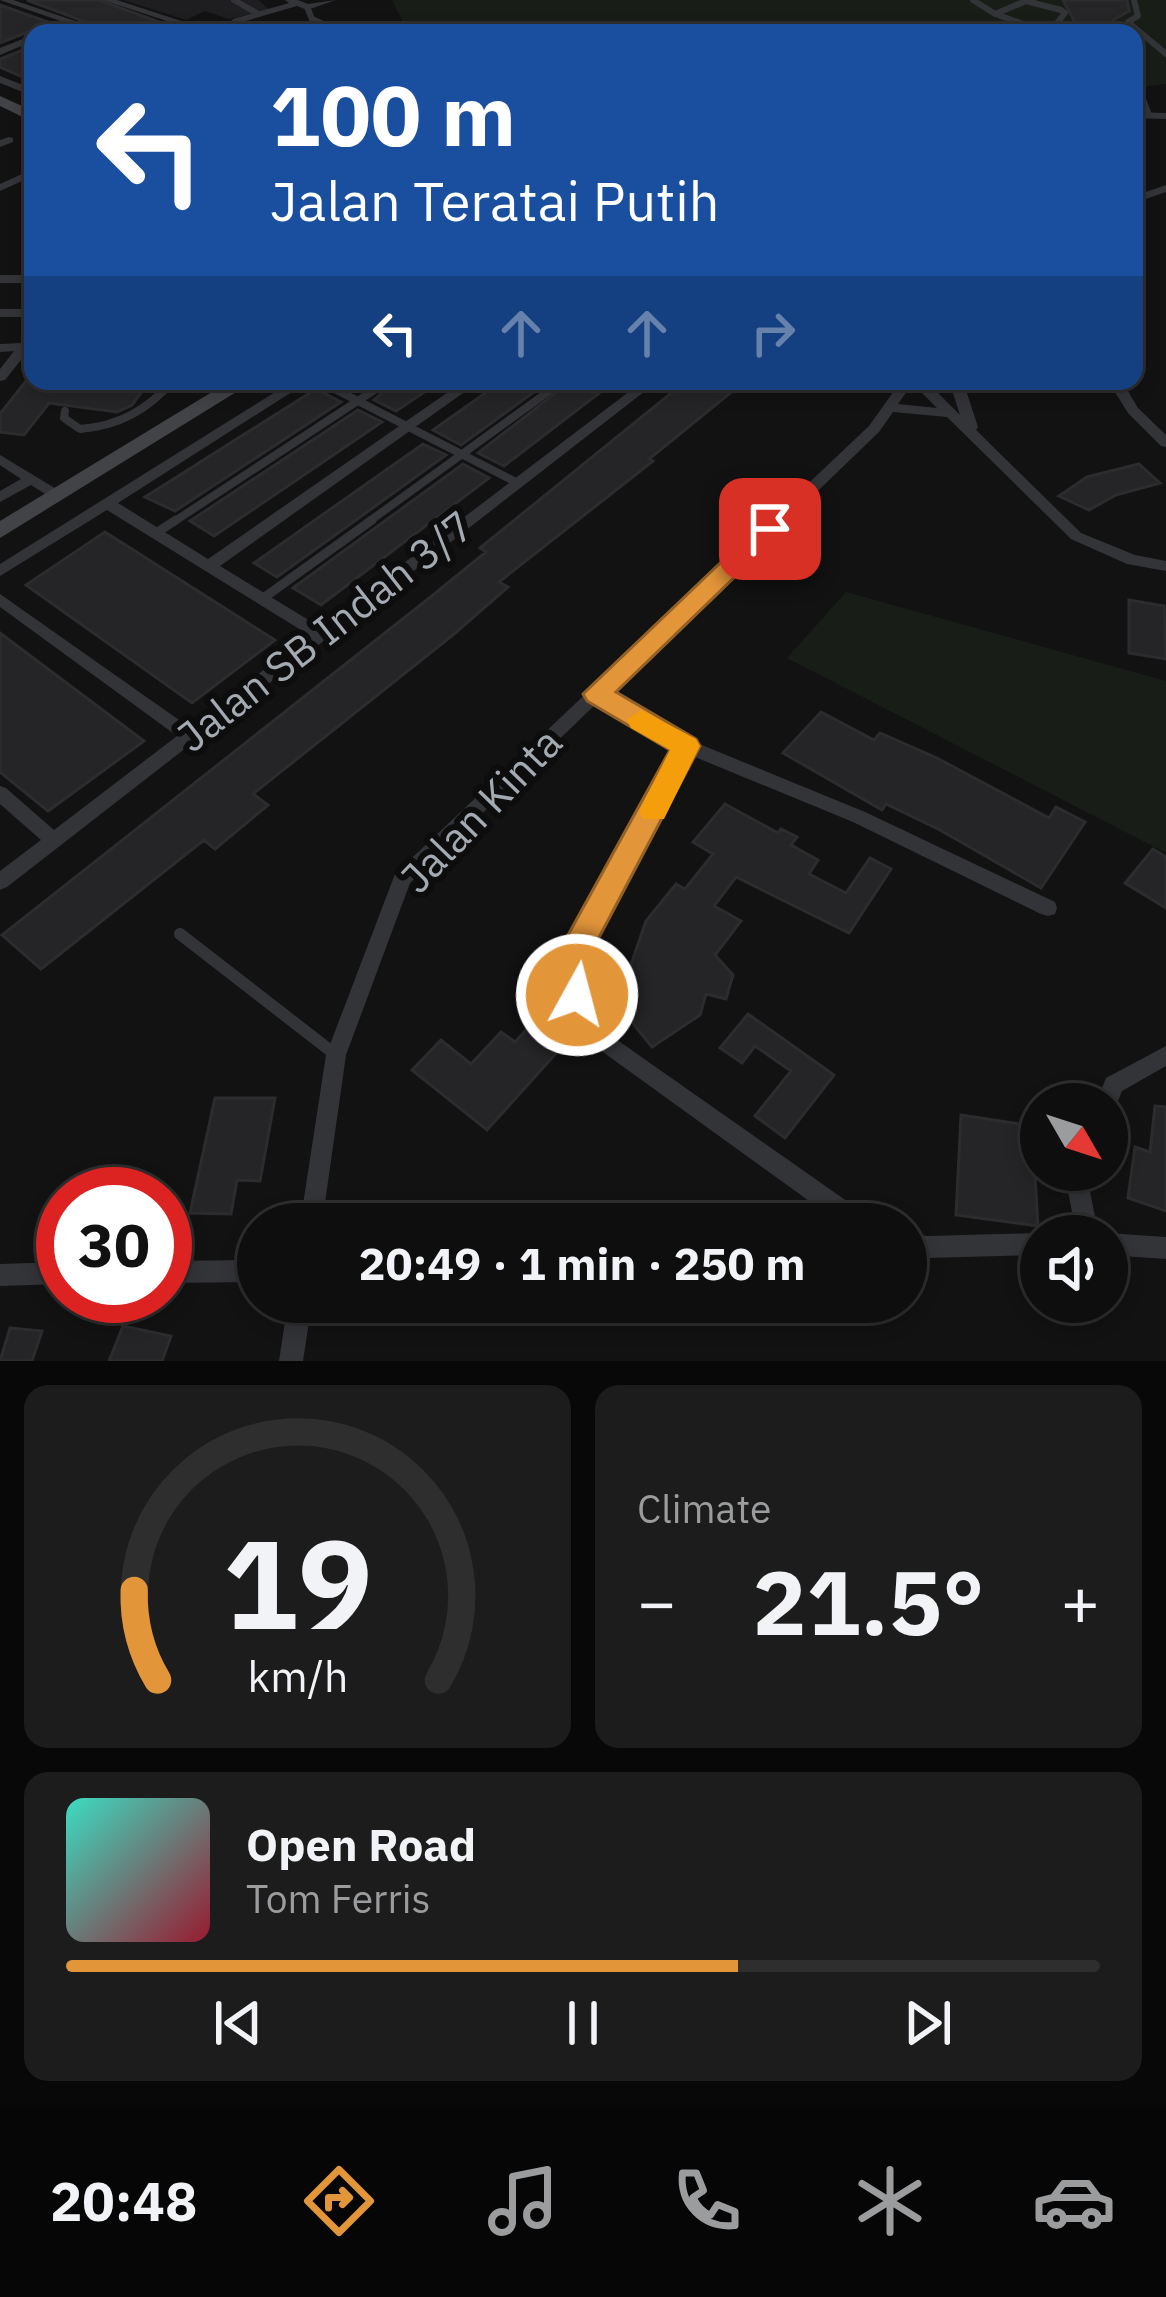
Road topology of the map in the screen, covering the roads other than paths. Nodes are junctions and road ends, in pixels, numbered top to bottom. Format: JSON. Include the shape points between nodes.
{"nodes":[{"id":1,"x":108,"y":0,"type":"edge"},
{"id":2,"x":234,"y":0,"type":"edge"},
{"id":3,"x":331,"y":0,"type":"edge"},
{"id":4,"x":973,"y":0,"type":"edge"},
{"id":5,"x":1026,"y":0,"type":"edge"},
{"id":6,"x":1133,"y":0,"type":"edge"},
{"id":7,"x":295,"y":3,"type":"edge"},
{"id":8,"x":13,"y":5,"type":"edge"},
{"id":9,"x":258,"y":14,"type":"junction"},
{"id":10,"x":995,"y":14,"type":"junction"},
{"id":11,"x":71,"y":22,"type":"junction"},
{"id":12,"x":66,"y":24,"type":"edge"},
{"id":13,"x":77,"y":24,"type":"edge"},
{"id":14,"x":184,"y":24,"type":"edge"},
{"id":15,"x":234,"y":24,"type":"edge"},
{"id":16,"x":281,"y":24,"type":"dead end"},
{"id":17,"x":323,"y":24,"type":"edge"},
{"id":18,"x":1024,"y":24,"type":"edge"},
{"id":19,"x":1057,"y":24,"type":"edge"},
{"id":20,"x":1130,"y":24,"type":"edge"},
{"id":21,"x":1143,"y":35,"type":"edge"},
{"id":22,"x":1166,"y":54,"type":"edge"},
{"id":23,"x":0,"y":79,"type":"edge"},
{"id":24,"x":24,"y":84,"type":"edge"},
{"id":25,"x":18,"y":87,"type":"junction"},
{"id":26,"x":24,"y":89,"type":"edge"},
{"id":27,"x":1143,"y":100,"type":"edge"},
{"id":28,"x":1143,"y":116,"type":"edge"},
{"id":29,"x":1149,"y":116,"type":"junction"},
{"id":30,"x":1166,"y":116,"type":"edge"},
{"id":31,"x":24,"y":347,"type":"edge"},
{"id":32,"x":0,"y":376,"type":"edge"},
{"id":33,"x":165,"y":390,"type":"edge"},
{"id":34,"x":221,"y":390,"type":"edge"},
{"id":35,"x":225,"y":390,"type":"edge"},
{"id":36,"x":287,"y":390,"type":"edge"},
{"id":37,"x":337,"y":390,"type":"edge"},
{"id":38,"x":374,"y":390,"type":"edge"},
{"id":39,"x":459,"y":390,"type":"edge"},
{"id":40,"x":550,"y":390,"type":"edge"},
{"id":41,"x":638,"y":390,"type":"edge"},
{"id":42,"x":903,"y":390,"type":"edge"},
{"id":43,"x":928,"y":390,"type":"edge"},
{"id":44,"x":959,"y":390,"type":"edge"},
{"id":45,"x":1120,"y":390,"type":"edge"},
{"id":46,"x":358,"y":400,"type":"junction"},
{"id":47,"x":892,"y":408,"type":"junction"},
{"id":48,"x":65,"y":411,"type":"dead end"},
{"id":49,"x":952,"y":413,"type":"junction"},
{"id":50,"x":244,"y":416,"type":"junction"},
{"id":51,"x":408,"y":426,"type":"junction"},
{"id":52,"x":974,"y":434,"type":"junction"},
{"id":53,"x":1166,"y":443,"type":"edge"},
{"id":54,"x":460,"y":452,"type":"junction"},
{"id":55,"x":0,"y":459,"type":"edge"},
{"id":56,"x":32,"y":478,"type":"junction"},
{"id":57,"x":518,"y":483,"type":"junction"},
{"id":58,"x":58,"y":496,"type":"junction"},
{"id":59,"x":0,"y":497,"type":"edge"},
{"id":60,"x":108,"y":504,"type":"junction"},
{"id":61,"x":0,"y":531,"type":"edge"},
{"id":62,"x":157,"y":533,"type":"junction"},
{"id":63,"x":210,"y":566,"type":"junction"},
{"id":64,"x":1166,"y":566,"type":"edge"},
{"id":65,"x":0,"y":571,"type":"edge"},
{"id":66,"x":0,"y":598,"type":"edge"},
{"id":67,"x":262,"y":599,"type":"junction"},
{"id":68,"x":320,"y":635,"type":"junction"},
{"id":69,"x":597,"y":694,"type":"junction"},
{"id":70,"x":189,"y":736,"type":"junction"},
{"id":71,"x":686,"y":746,"type":"junction"},
{"id":72,"x":0,"y":793,"type":"edge"},
{"id":73,"x":53,"y":840,"type":"junction"},
{"id":74,"x":0,"y":882,"type":"edge"},
{"id":75,"x":1048,"y":908,"type":"dead end"},
{"id":76,"x":179,"y":934,"type":"dead end"},
{"id":77,"x":336,"y":1054,"type":"junction"},
{"id":78,"x":1166,"y":1055,"type":"edge"},
{"id":79,"x":1117,"y":1083,"type":"edge"},
{"id":80,"x":314,"y":1203,"type":"edge"},
{"id":81,"x":831,"y":1203,"type":"edge"},
{"id":82,"x":1020,"y":1245,"type":"edge"},
{"id":83,"x":1128,"y":1245,"type":"edge"},
{"id":84,"x":927,"y":1247,"type":"edge"},
{"id":85,"x":1166,"y":1248,"type":"edge"},
{"id":86,"x":237,"y":1271,"type":"edge"},
{"id":87,"x":192,"y":1272,"type":"edge"},
{"id":88,"x":36,"y":1274,"type":"edge"},
{"id":89,"x":0,"y":1275,"type":"edge"},
{"id":90,"x":296,"y":1323,"type":"edge"},
{"id":91,"x":291,"y":1361,"type":"edge"}],
"edges":[{"from":1,"to":14,"type":"street"},
{"from":2,"to":9,"type":"lane"},
{"from":3,"to":7,"type":"street"},
{"from":4,"to":10,"type":"lane"},
{"from":5,"to":10,"type":"lane"},
{"from":5,"to":19,"type":"lane","via":[[1065,13]]},
{"from":6,"to":20,"type":"lane","via":[[1138,16]]},
{"from":7,"to":9,"type":"street"},
{"from":7,"to":16,"type":"street"},
{"from":7,"to":17,"type":"lane"},
{"from":8,"to":11,"type":"street"},
{"from":9,"to":15,"type":"street"},
{"from":10,"to":18,"type":"lane"},
{"from":11,"to":12,"type":"street"},
{"from":11,"to":13,"type":"street"},
{"from":21,"to":22,"type":"lane"},
{"from":23,"to":25,"type":"street"},
{"from":24,"to":25,"type":"street"},
{"from":25,"to":26,"type":"street"},
{"from":27,"to":29,"type":"lane"},
{"from":28,"to":29,"type":"street"},
{"from":29,"to":30,"type":"street"},
{"from":31,"to":32,"type":"street"},
{"from":33,"to":48,"type":"lane","via":[[119,424],[80,429]]},
{"from":34,"to":58,"type":"street"},
{"from":35,"to":50,"type":"street"},
{"from":36,"to":50,"type":"street"},
{"from":37,"to":46,"type":"lane"},
{"from":38,"to":46,"type":"lane"},
{"from":39,"to":51,"type":"street"},
{"from":40,"to":54,"type":"lane"},
{"from":41,"to":57,"type":"street","name":"Jalan SB Indah 3/7"},
{"from":42,"to":47,"type":"street","name":"Jalan Kinta"},
{"from":43,"to":49,"type":"street"},
{"from":44,"to":52,"type":"street"},
{"from":45,"to":53,"type":"street"},
{"from":46,"to":51,"type":"lane"},
{"from":46,"to":62,"type":"lane"},
{"from":47,"to":49,"type":"street"},
{"from":47,"to":69,"type":"street","name":"Jalan Kinta"},
{"from":49,"to":52,"type":"street"},
{"from":50,"to":60,"type":"street"},
{"from":51,"to":54,"type":"lane"},
{"from":51,"to":63,"type":"street"},
{"from":52,"to":64,"type":"street","via":[[1076,536]]},
{"from":54,"to":57,"type":"lane"},
{"from":54,"to":67,"type":"lane"},
{"from":55,"to":56,"type":"street"},
{"from":56,"to":58,"type":"street"},
{"from":56,"to":59,"type":"street"},
{"from":57,"to":68,"type":"street","name":"Jalan SB Indah 3/7"},
{"from":58,"to":61,"type":"street"},
{"from":60,"to":62,"type":"street"},
{"from":60,"to":65,"type":"street"},
{"from":62,"to":63,"type":"street"},
{"from":63,"to":67,"type":"street"},
{"from":66,"to":70,"type":"street"},
{"from":67,"to":68,"type":"street"},
{"from":68,"to":70,"type":"street","name":"Jalan SB Indah 3/7"},
{"from":69,"to":71,"type":"street"},
{"from":69,"to":77,"type":"street","name":"Jalan Kinta","via":[[402,879]]},
{"from":70,"to":73,"type":"street","name":"Jalan SB Indah 3/7"},
{"from":71,"to":75,"type":"street"},
{"from":71,"to":81,"type":"street","via":[[578,946],[577,995],[596,1036]]},
{"from":72,"to":73,"type":"street"},
{"from":73,"to":74,"type":"street","name":"Jalan SB Indah 3/7"},
{"from":76,"to":77,"type":"lane"},
{"from":77,"to":80,"type":"street","name":"Jalan Kinta"},
{"from":78,"to":79,"type":"street"},
{"from":82,"to":84,"type":"street"},
{"from":83,"to":85,"type":"street"},
{"from":86,"to":87,"type":"street"},
{"from":88,"to":89,"type":"street"},
{"from":90,"to":91,"type":"street"}]}
